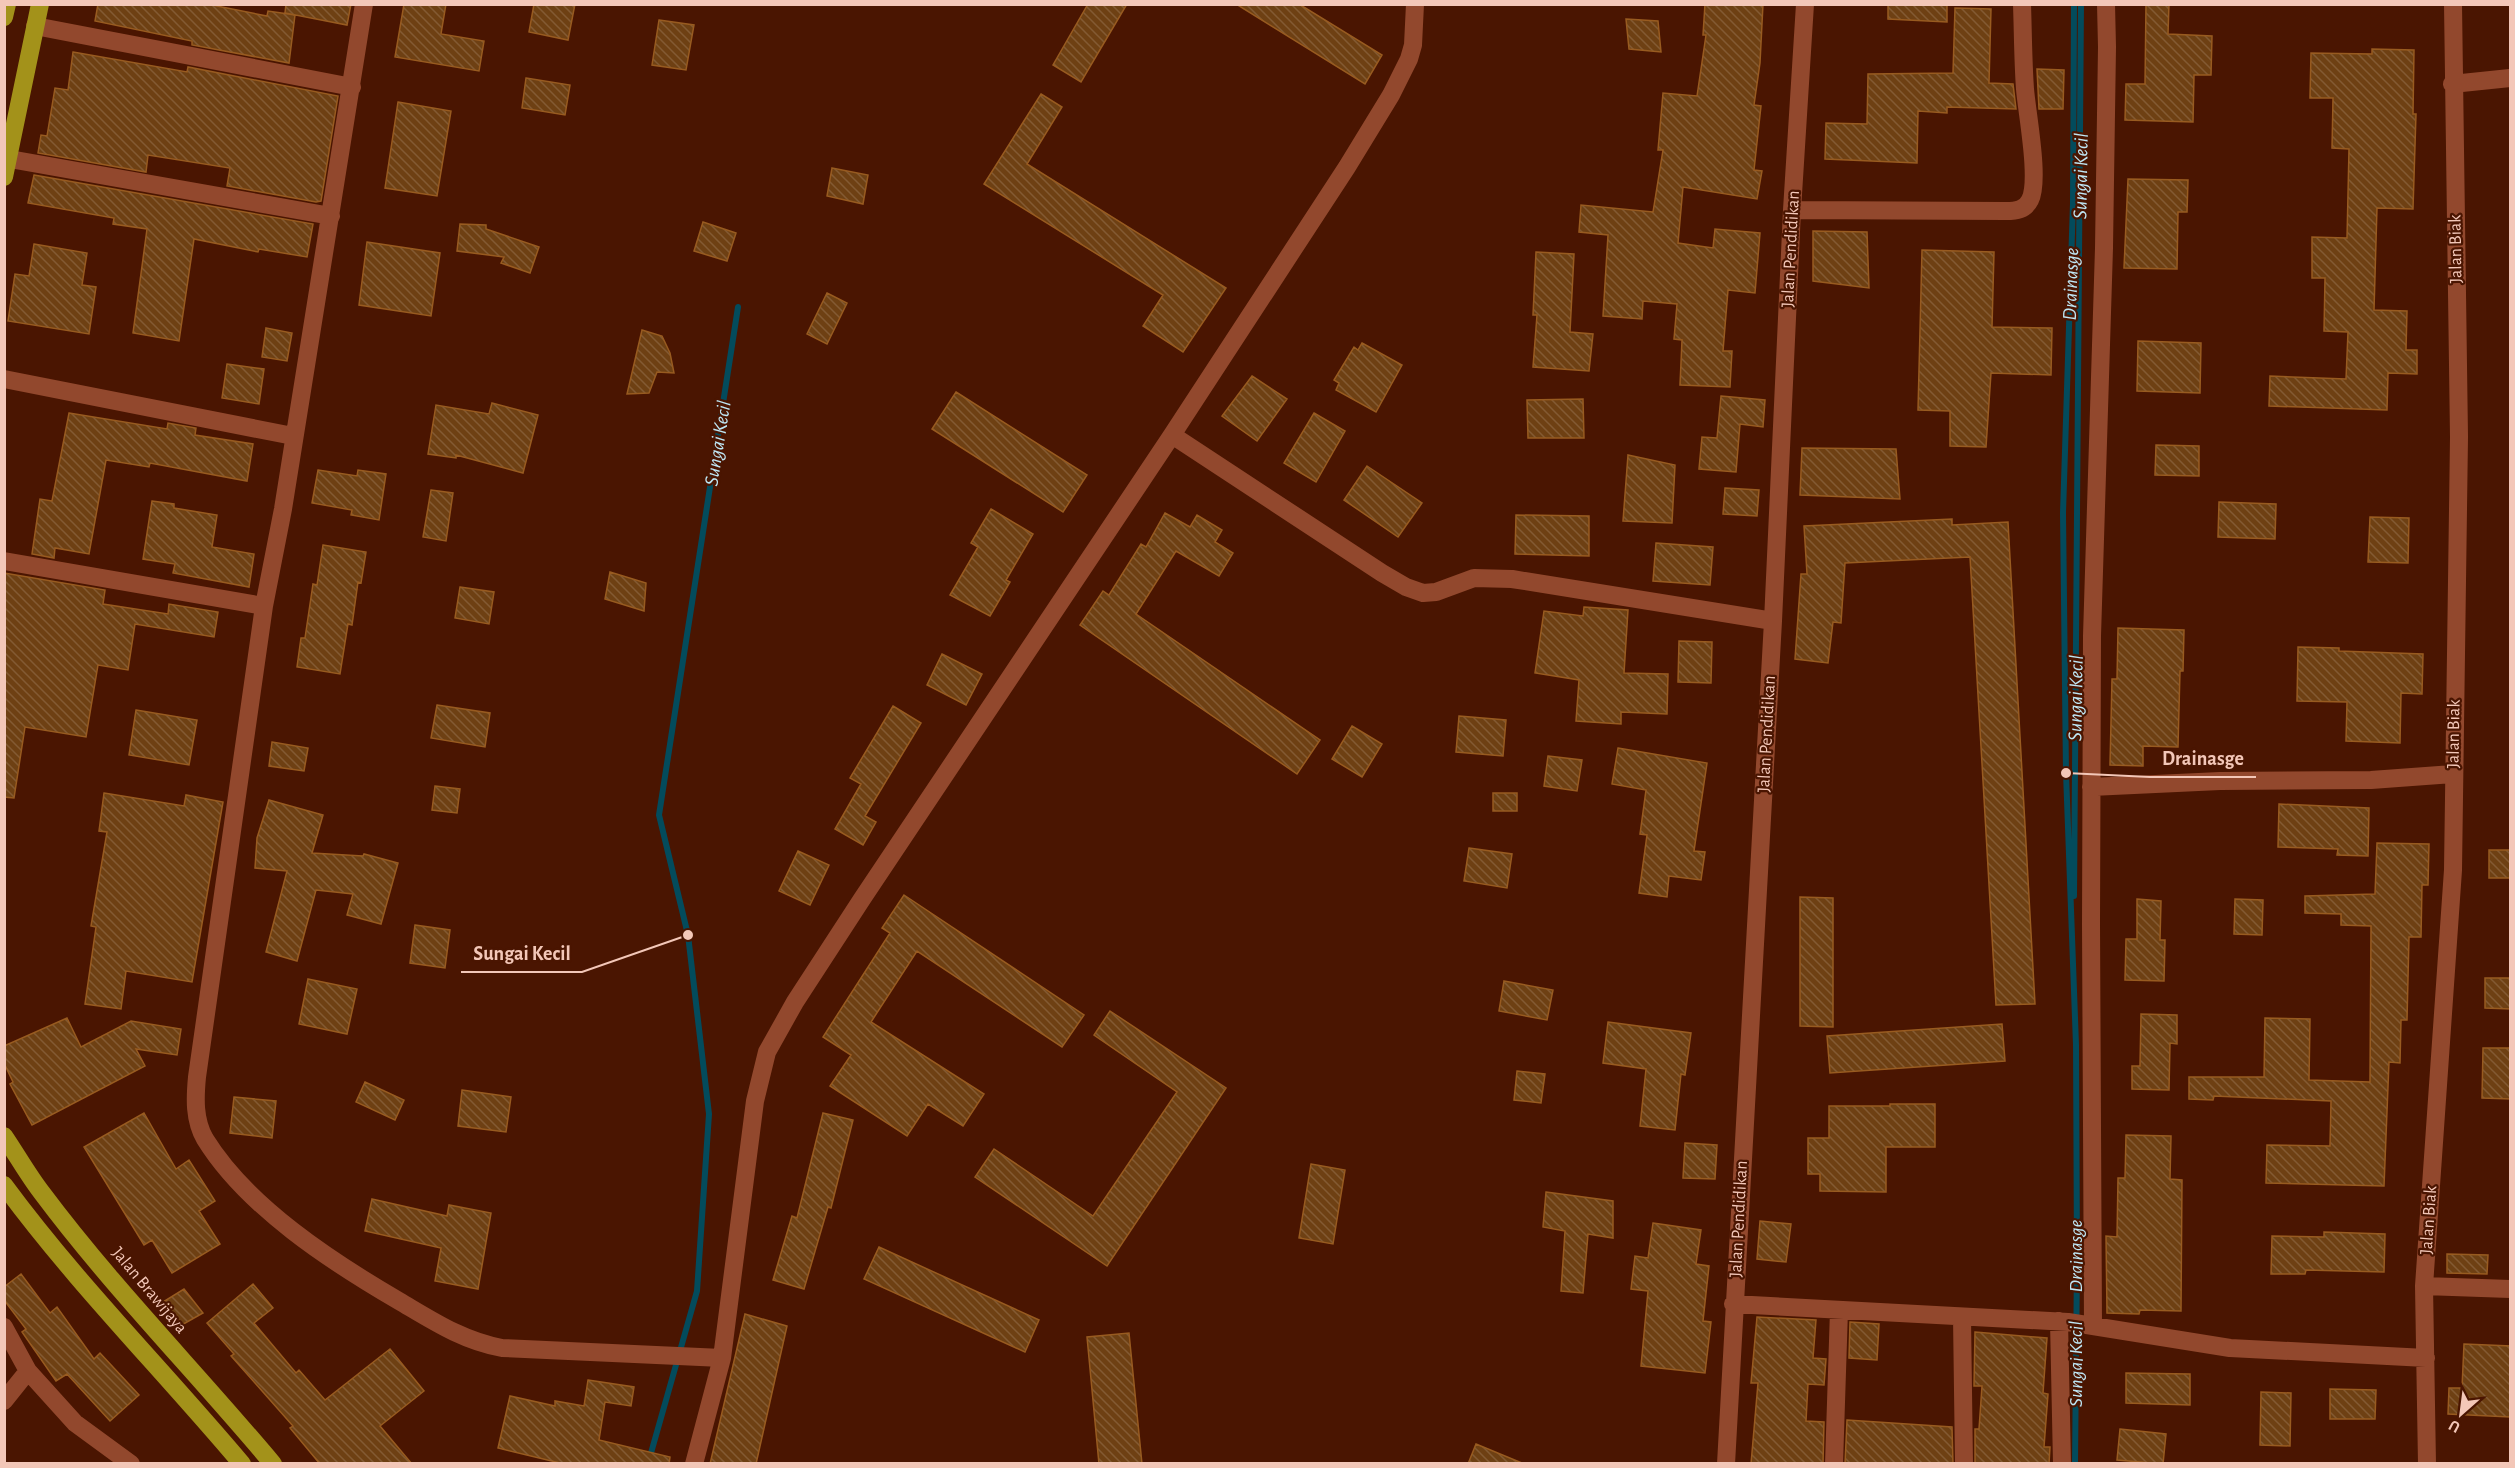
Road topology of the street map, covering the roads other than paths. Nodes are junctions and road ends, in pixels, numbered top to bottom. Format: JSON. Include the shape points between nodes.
{"nodes":[{"id":1,"x":7,"y":4,"type":"edge"},
{"id":2,"x":39,"y":4,"type":"edge"},
{"id":3,"x":364,"y":4,"type":"edge"},
{"id":4,"x":1415,"y":4,"type":"edge"},
{"id":5,"x":1805,"y":4,"type":"edge"},
{"id":6,"x":2022,"y":4,"type":"edge"},
{"id":7,"x":2106,"y":4,"type":"edge"},
{"id":8,"x":2452,"y":4,"type":"edge"},
{"id":9,"x":4,"y":17,"type":"edge"},
{"id":10,"x":35,"y":26,"type":"junction"},
{"id":11,"x":2511,"y":78,"type":"edge"},
{"id":12,"x":2452,"y":84,"type":"junction"},
{"id":13,"x":352,"y":87,"type":"junction"},
{"id":14,"x":10,"y":122,"type":"edge"},
{"id":15,"x":6,"y":158,"type":"edge"},
{"id":16,"x":4,"y":177,"type":"edge"},
{"id":17,"x":1792,"y":210,"type":"junction"},
{"id":18,"x":331,"y":216,"type":"junction"},
{"id":19,"x":4,"y":380,"type":"edge"},
{"id":20,"x":1172,"y":435,"type":"junction"},
{"id":21,"x":293,"y":436,"type":"junction"},
{"id":22,"x":4,"y":561,"type":"edge"},
{"id":23,"x":264,"y":606,"type":"junction"},
{"id":24,"x":1773,"y":621,"type":"junction"},
{"id":25,"x":2453,"y":774,"type":"junction"},
{"id":26,"x":2091,"y":787,"type":"junction"},
{"id":27,"x":4,"y":1136,"type":"edge"},
{"id":28,"x":4,"y":1185,"type":"edge"},
{"id":29,"x":2424,"y":1286,"type":"junction"},
{"id":30,"x":2511,"y":1289,"type":"edge"},
{"id":31,"x":1733,"y":1304,"type":"junction"},
{"id":32,"x":1839,"y":1310,"type":"junction"},
{"id":33,"x":1962,"y":1317,"type":"junction"},
{"id":34,"x":2076,"y":1323,"type":"junction"},
{"id":35,"x":4,"y":1327,"type":"edge"},
{"id":36,"x":722,"y":1358,"type":"junction"},
{"id":37,"x":2426,"y":1358,"type":"junction"},
{"id":38,"x":28,"y":1371,"type":"junction"},
{"id":39,"x":4,"y":1401,"type":"edge"},
{"id":40,"x":234,"y":1461,"type":"edge"},
{"id":41,"x":131,"y":1464,"type":"edge"},
{"id":42,"x":273,"y":1464,"type":"edge"},
{"id":43,"x":694,"y":1464,"type":"edge"},
{"id":44,"x":1725,"y":1464,"type":"edge"},
{"id":45,"x":1834,"y":1464,"type":"edge"},
{"id":46,"x":1964,"y":1464,"type":"edge"},
{"id":47,"x":2062,"y":1464,"type":"edge"},
{"id":48,"x":2427,"y":1464,"type":"edge"}],
"edges":[{"from":1,"to":9,"type":"highway"},
{"from":2,"to":10,"type":"highway"},
{"from":3,"to":13,"type":"street"},
{"from":4,"to":20,"type":"street","via":[[1413,45],[1391,95]]},
{"from":5,"to":17,"type":"street","name":"Jalan Pendidikan"},
{"from":6,"to":17,"type":"street","via":[[2033,175],[2033,192],[2022,209]]},
{"from":7,"to":26,"type":"street"},
{"from":8,"to":12,"type":"street","name":"Jalan Biak"},
{"from":10,"to":13,"type":"street"},
{"from":10,"to":14,"type":"highway"},
{"from":11,"to":12,"type":"street"},
{"from":12,"to":25,"type":"street","name":"Jalan Biak","via":[[2458,436]]},
{"from":13,"to":18,"type":"street"},
{"from":14,"to":15,"type":"highway"},
{"from":15,"to":16,"type":"highway"},
{"from":15,"to":18,"type":"street"},
{"from":17,"to":24,"type":"street","name":"Jalan Pendidikan"},
{"from":18,"to":21,"type":"street"},
{"from":19,"to":21,"type":"street"},
{"from":20,"to":24,"type":"street","via":[[1382,573],[1423,593],[1474,578],[1512,579]]},
{"from":20,"to":36,"type":"street","via":[[861,899],[767,1052],[755,1101]]},
{"from":21,"to":23,"type":"street"},
{"from":22,"to":23,"type":"street"},
{"from":23,"to":36,"type":"street","via":[[197,1077],[196,1114],[205,1139],[253,1195],[302,1238],[359,1278],[459,1335],[502,1348]]},
{"from":24,"to":31,"type":"street","name":"Jalan Pendidikan"},
{"from":25,"to":26,"type":"street","via":[[2371,780]]},
{"from":25,"to":29,"type":"street","name":"Jalan Biak","via":[[2452,870]]},
{"from":26,"to":34,"type":"street"},
{"from":27,"to":42,"type":"highway","name":"Jalan Brawijaya","via":[[41,1192],[147,1322]]},
{"from":28,"to":40,"type":"highway"},
{"from":29,"to":30,"type":"street"},
{"from":29,"to":37,"type":"street","name":"Jalan Biak"},
{"from":31,"to":32,"type":"street"},
{"from":31,"to":44,"type":"street","name":"Jalan Pendidikan"},
{"from":32,"to":33,"type":"street"},
{"from":32,"to":45,"type":"street"},
{"from":33,"to":34,"type":"street"},
{"from":33,"to":46,"type":"street"},
{"from":34,"to":37,"type":"street","via":[[2230,1348]]},
{"from":34,"to":47,"type":"street"},
{"from":35,"to":38,"type":"street"},
{"from":36,"to":43,"type":"street"},
{"from":37,"to":48,"type":"street","name":"Jalan Biak"},
{"from":38,"to":39,"type":"street"},
{"from":38,"to":41,"type":"street","via":[[75,1423]]}]}
